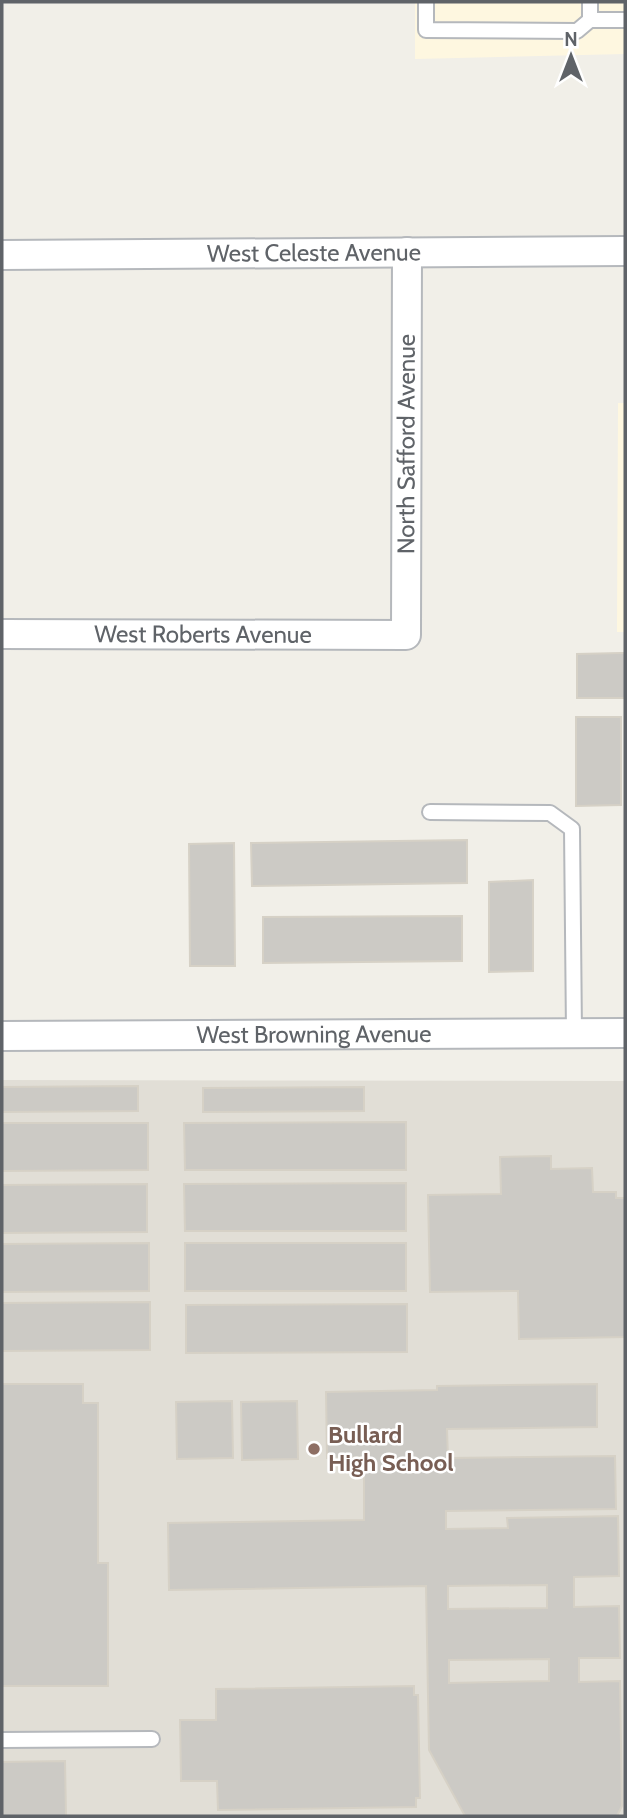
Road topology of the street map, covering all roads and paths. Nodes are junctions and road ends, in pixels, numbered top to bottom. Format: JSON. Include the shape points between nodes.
{"nodes":[{"id":1,"x":426,"y":2,"type":"edge"},
{"id":2,"x":590,"y":2,"type":"edge"},
{"id":3,"x":590,"y":20,"type":"junction"},
{"id":4,"x":625,"y":20,"type":"edge"},
{"id":5,"x":625,"y":251,"type":"edge"},
{"id":6,"x":407,"y":252,"type":"junction"},
{"id":7,"x":2,"y":255,"type":"edge"},
{"id":8,"x":2,"y":634,"type":"edge"},
{"id":9,"x":406,"y":635,"type":"joint"},
{"id":10,"x":430,"y":812,"type":"dead end"},
{"id":11,"x":574,"y":1033,"type":"junction"},
{"id":12,"x":625,"y":1033,"type":"edge"},
{"id":13,"x":2,"y":1036,"type":"edge"},
{"id":14,"x":152,"y":1739,"type":"dead end"},
{"id":15,"x":2,"y":1740,"type":"edge"}],
"edges":[{"from":1,"to":3,"type":"lane","via":[[426,30],[578,31]]},
{"from":2,"to":3,"type":"lane"},
{"from":3,"to":4,"type":"lane"},
{"from":5,"to":6,"type":"street","name":"West Celeste Avenue"},
{"from":6,"to":7,"type":"street","name":"West Celeste Avenue"},
{"from":6,"to":9,"type":"street","name":"North Safford Avenue"},
{"from":8,"to":9,"type":"street","name":"West Roberts Avenue"},
{"from":10,"to":11,"type":"lane","via":[[550,813],[572,829]]},
{"from":11,"to":12,"type":"street","name":"West Browning Avenue"},
{"from":11,"to":13,"type":"street","name":"West Browning Avenue"},
{"from":14,"to":15,"type":"lane"}]}
